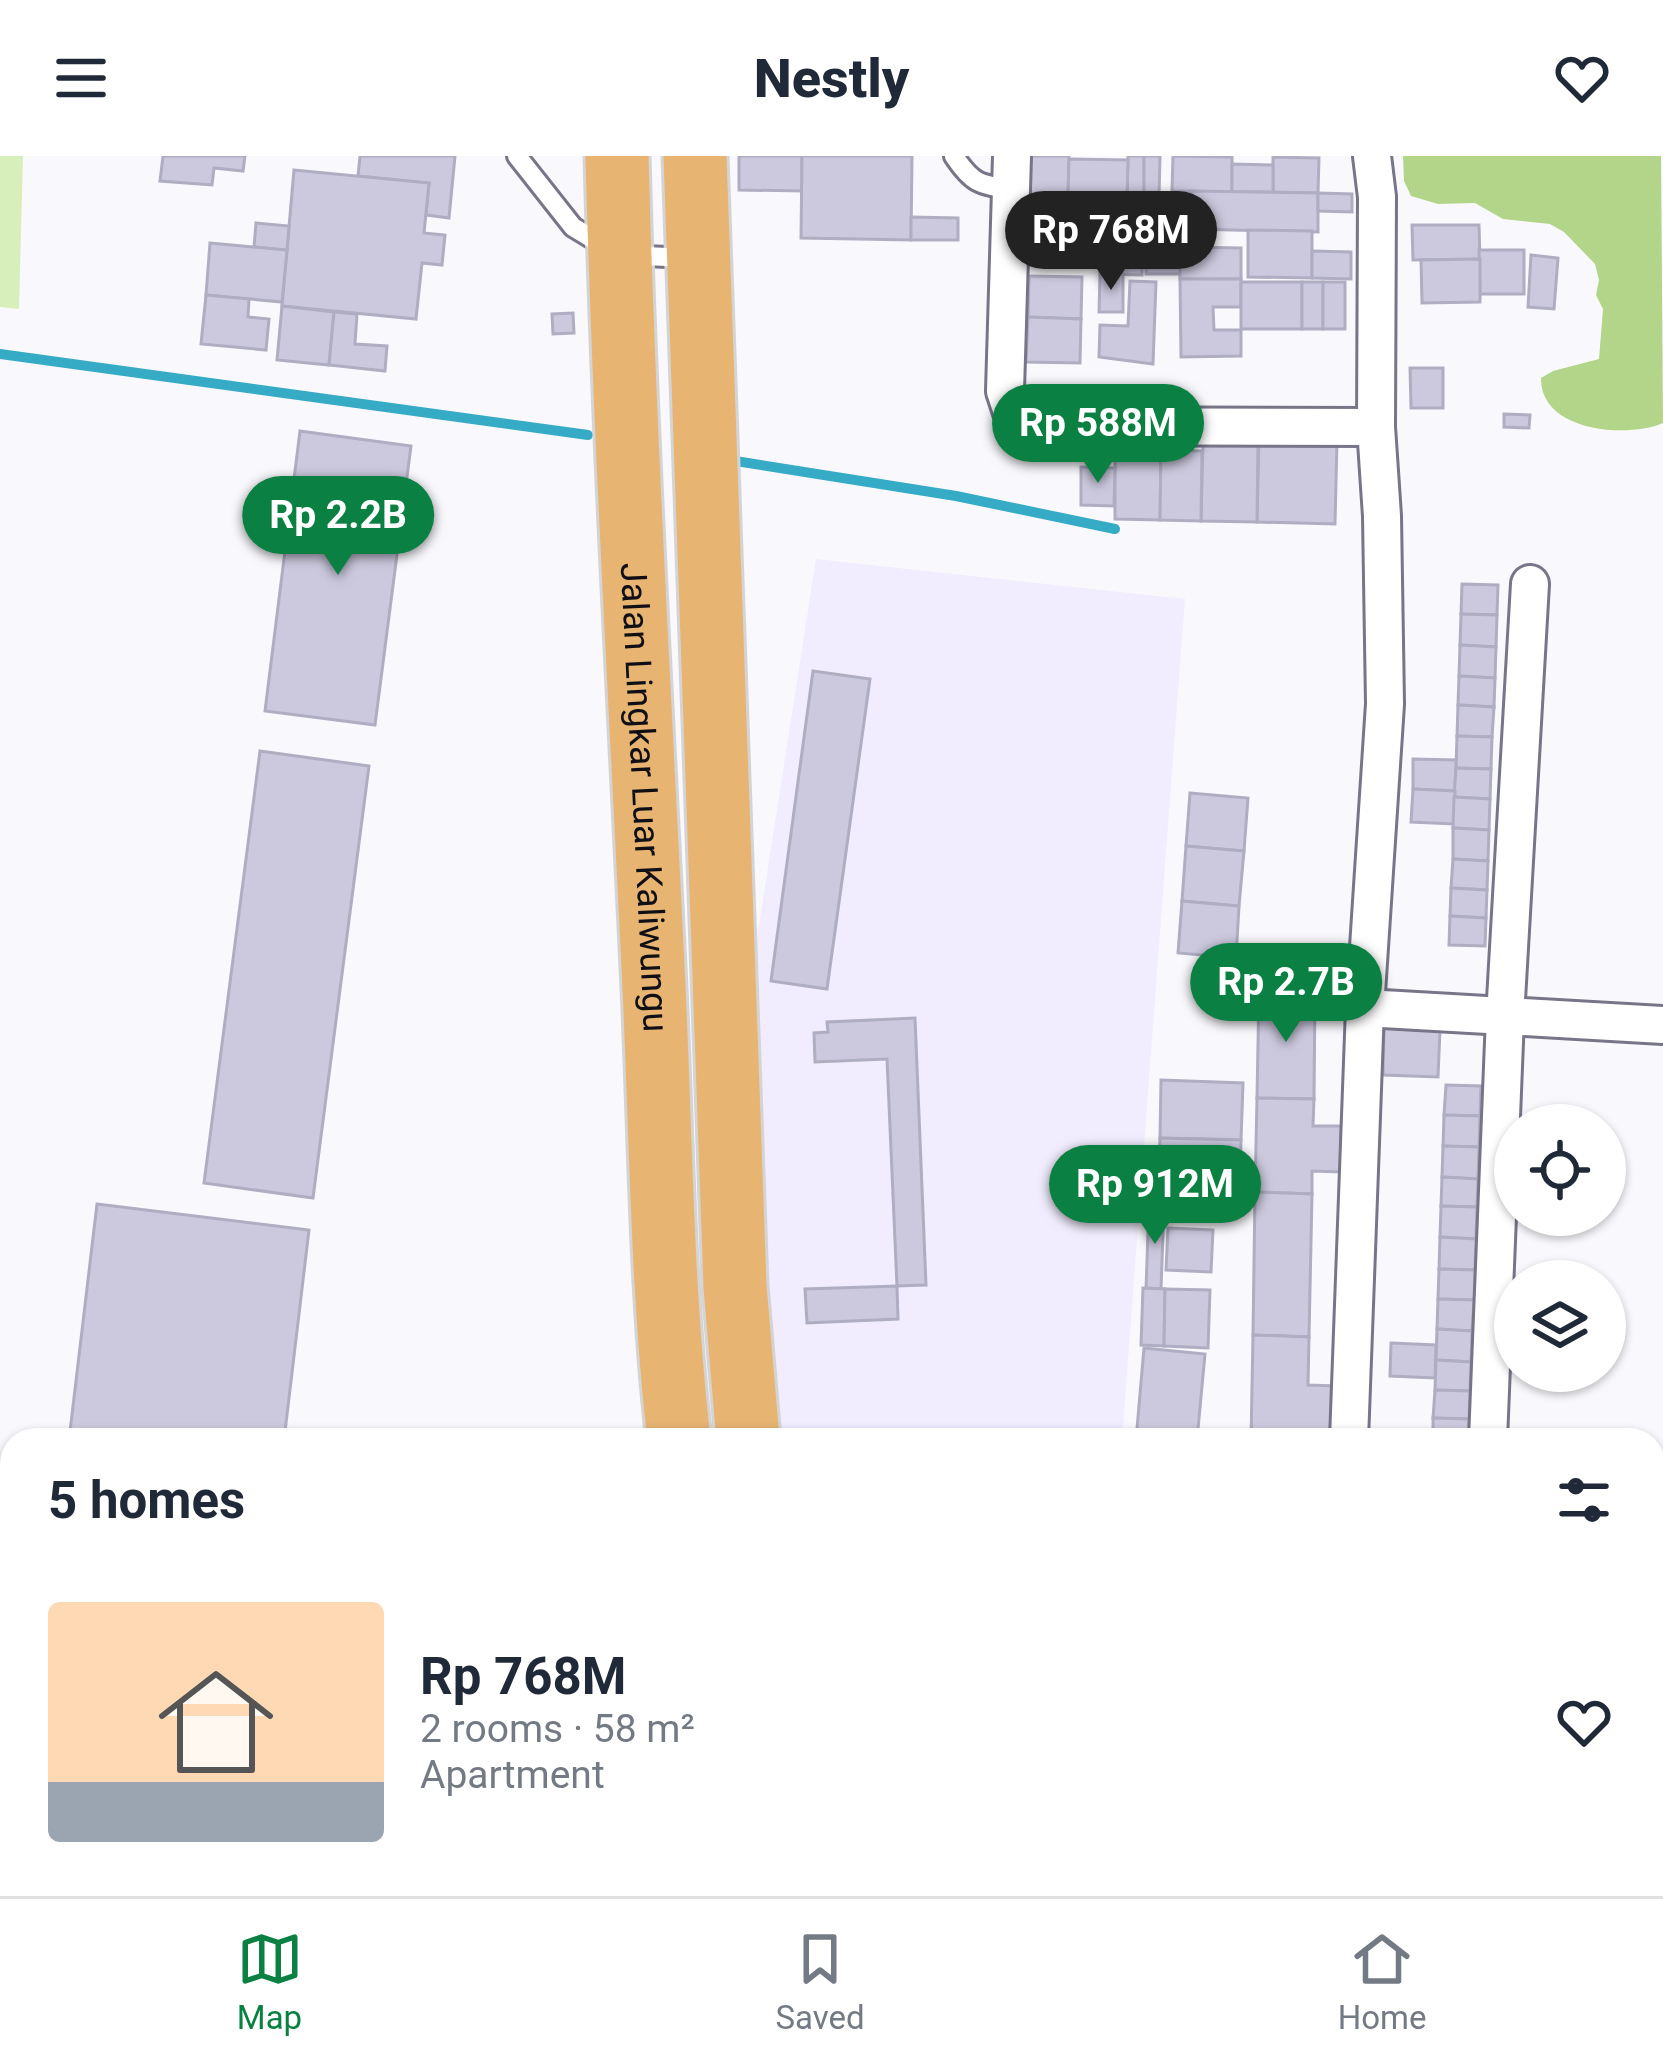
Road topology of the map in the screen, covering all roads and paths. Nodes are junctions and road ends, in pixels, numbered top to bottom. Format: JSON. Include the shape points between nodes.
{"nodes":[{"id":1,"x":517,"y":156,"type":"edge"},
{"id":2,"x":616,"y":156,"type":"edge"},
{"id":3,"x":695,"y":156,"type":"edge"},
{"id":4,"x":954,"y":156,"type":"edge"},
{"id":5,"x":1372,"y":156,"type":"edge"},
{"id":6,"x":1011,"y":172,"type":"edge"},
{"id":7,"x":619,"y":255,"type":"junction"},
{"id":8,"x":698,"y":258,"type":"junction"},
{"id":9,"x":1376,"y":427,"type":"junction"},
{"id":10,"x":1529,"y":584,"type":"dead end"},
{"id":11,"x":1365,"y":1008,"type":"junction"},
{"id":12,"x":1505,"y":1017,"type":"junction"},
{"id":13,"x":1663,"y":1024,"type":"edge"},
{"id":14,"x":678,"y":1428,"type":"edge"},
{"id":15,"x":747,"y":1428,"type":"edge"},
{"id":16,"x":1349,"y":1428,"type":"edge"},
{"id":17,"x":1488,"y":1428,"type":"edge"}],
"edges":[{"from":1,"to":7,"type":"lane","via":[[573,227]]},
{"from":2,"to":7,"type":"highway","name":"Jalan Lingkar Luar Kaliwungu"},
{"from":3,"to":8,"type":"highway","name":"Jalan Lingkar Luar Kaliwungu"},
{"from":4,"to":6,"type":"lane","via":[[981,186]]},
{"from":5,"to":9,"type":"street"},
{"from":6,"to":9,"type":"street","via":[[1005,391],[1013,415],[1039,426]]},
{"from":7,"to":8,"type":"lane"},
{"from":7,"to":14,"type":"highway","name":"Jalan Lingkar Luar Kaliwungu","via":[[666,1321]]},
{"from":8,"to":15,"type":"highway","name":"Jalan Lingkar Luar Kaliwungu","via":[[734,1286]]},
{"from":9,"to":11,"type":"street","via":[[1385,704]]},
{"from":10,"to":12,"type":"street"},
{"from":11,"to":12,"type":"street"},
{"from":11,"to":16,"type":"street"},
{"from":12,"to":13,"type":"street"},
{"from":12,"to":17,"type":"street"}]}
